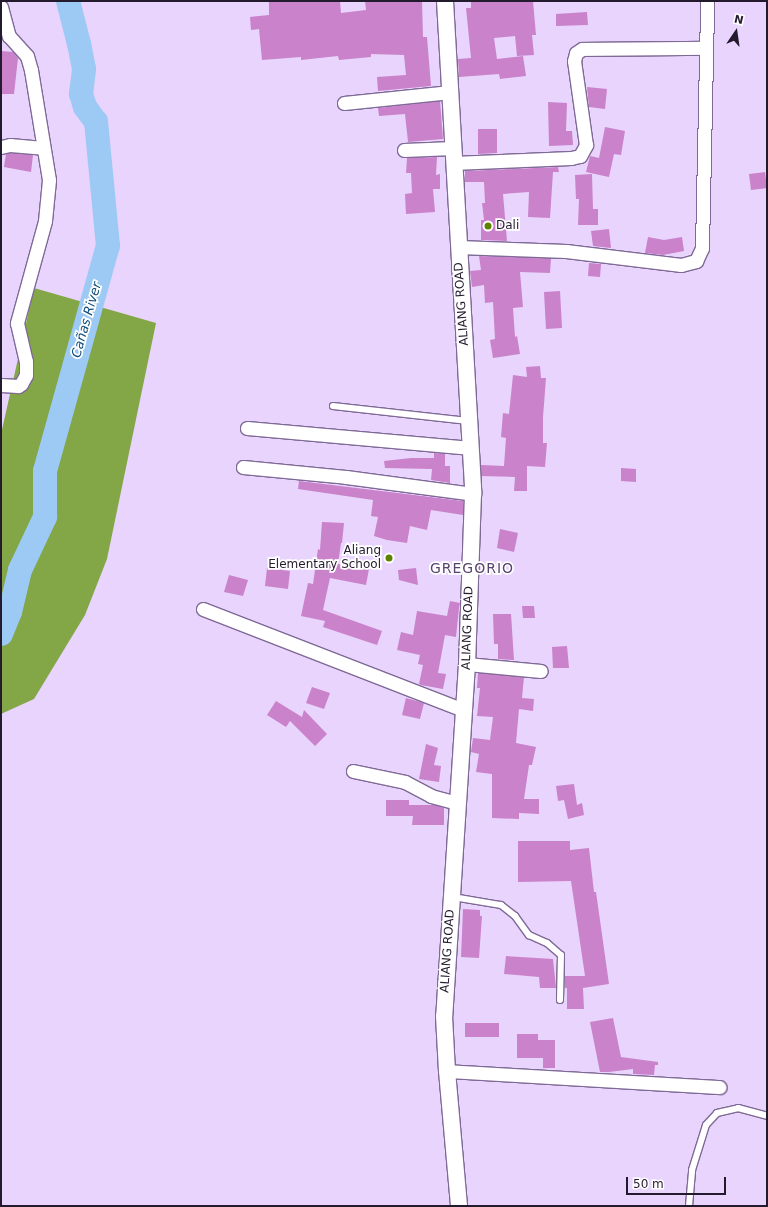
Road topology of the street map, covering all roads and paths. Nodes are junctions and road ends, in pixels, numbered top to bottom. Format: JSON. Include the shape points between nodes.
{"nodes":[{"id":1,"x":445,"y":1,"type":"edge"},
{"id":2,"x":707,"y":1,"type":"edge"},
{"id":3,"x":1,"y":7,"type":"edge"},
{"id":4,"x":706,"y":48,"type":"junction"},
{"id":5,"x":450,"y":92,"type":"junction"},
{"id":6,"x":344,"y":103,"type":"dead end"},
{"id":7,"x":1,"y":147,"type":"edge"},
{"id":8,"x":44,"y":148,"type":"junction"},
{"id":9,"x":404,"y":150,"type":"dead end"},
{"id":10,"x":453,"y":155,"type":"junction"},
{"id":11,"x":458,"y":247,"type":"junction"},
{"id":12,"x":1,"y":385,"type":"edge"},
{"id":13,"x":333,"y":406,"type":"dead end"},
{"id":14,"x":470,"y":421,"type":"junction"},
{"id":15,"x":247,"y":428,"type":"dead end"},
{"id":16,"x":471,"y":448,"type":"junction"},
{"id":17,"x":243,"y":467,"type":"dead end"},
{"id":18,"x":473,"y":494,"type":"junction"},
{"id":19,"x":203,"y":609,"type":"dead end"},
{"id":20,"x":467,"y":664,"type":"junction"},
{"id":21,"x":541,"y":671,"type":"dead end"},
{"id":22,"x":463,"y":710,"type":"junction"},
{"id":23,"x":353,"y":771,"type":"dead end"},
{"id":24,"x":458,"y":803,"type":"junction"},
{"id":25,"x":452,"y":897,"type":"junction"},
{"id":26,"x":560,"y":1000,"type":"dead end"},
{"id":27,"x":446,"y":1071,"type":"junction"},
{"id":28,"x":720,"y":1088,"type":"dead end"},
{"id":29,"x":767,"y":1116,"type":"edge"},
{"id":30,"x":459,"y":1206,"type":"edge"},
{"id":31,"x":689,"y":1206,"type":"edge"}],
"edges":[{"from":1,"to":5,"type":"street","name":"ALIANG ROAD"},
{"from":2,"to":4,"type":"street"},
{"from":3,"to":8,"type":"street","via":[[9,36],[27,56]]},
{"from":4,"to":10,"type":"street","via":[[582,49],[576,53],[574,61],[586,145],[580,156],[571,158]]},
{"from":4,"to":11,"type":"street","via":[[702,248],[696,261],[681,265],[566,251]]},
{"from":5,"to":6,"type":"street"},
{"from":5,"to":10,"type":"street","name":"ALIANG ROAD"},
{"from":7,"to":8,"type":"street","via":[[10,145]]},
{"from":8,"to":12,"type":"street","via":[[49,180],[45,221],[16,323],[26,361],[26,375],[18,386]]},
{"from":9,"to":10,"type":"street"},
{"from":10,"to":11,"type":"street","name":"ALIANG ROAD"},
{"from":11,"to":14,"type":"street","name":"ALIANG ROAD"},
{"from":13,"to":14,"type":"lane"},
{"from":14,"to":16,"type":"street","name":"ALIANG ROAD"},
{"from":15,"to":16,"type":"street"},
{"from":16,"to":18,"type":"street","name":"ALIANG ROAD"},
{"from":17,"to":18,"type":"street","via":[[346,477]]},
{"from":18,"to":20,"type":"street","name":"ALIANG ROAD"},
{"from":19,"to":22,"type":"street"},
{"from":20,"to":21,"type":"street"},
{"from":20,"to":22,"type":"street","name":"ALIANG ROAD"},
{"from":22,"to":24,"type":"street","name":"ALIANG ROAD"},
{"from":23,"to":24,"type":"street","via":[[405,782],[430,796]]},
{"from":24,"to":25,"type":"street","name":"ALIANG ROAD"},
{"from":25,"to":26,"type":"lane","via":[[501,905],[515,916],[529,935],[547,943],[561,955]]},
{"from":25,"to":27,"type":"street","name":"ALIANG ROAD","via":[[444,1016]]},
{"from":27,"to":28,"type":"street"},
{"from":27,"to":30,"type":"street","name":"ALIANG ROAD"},
{"from":29,"to":31,"type":"lane","via":[[738,1108],[717,1113],[706,1125],[692,1170]]}]}
